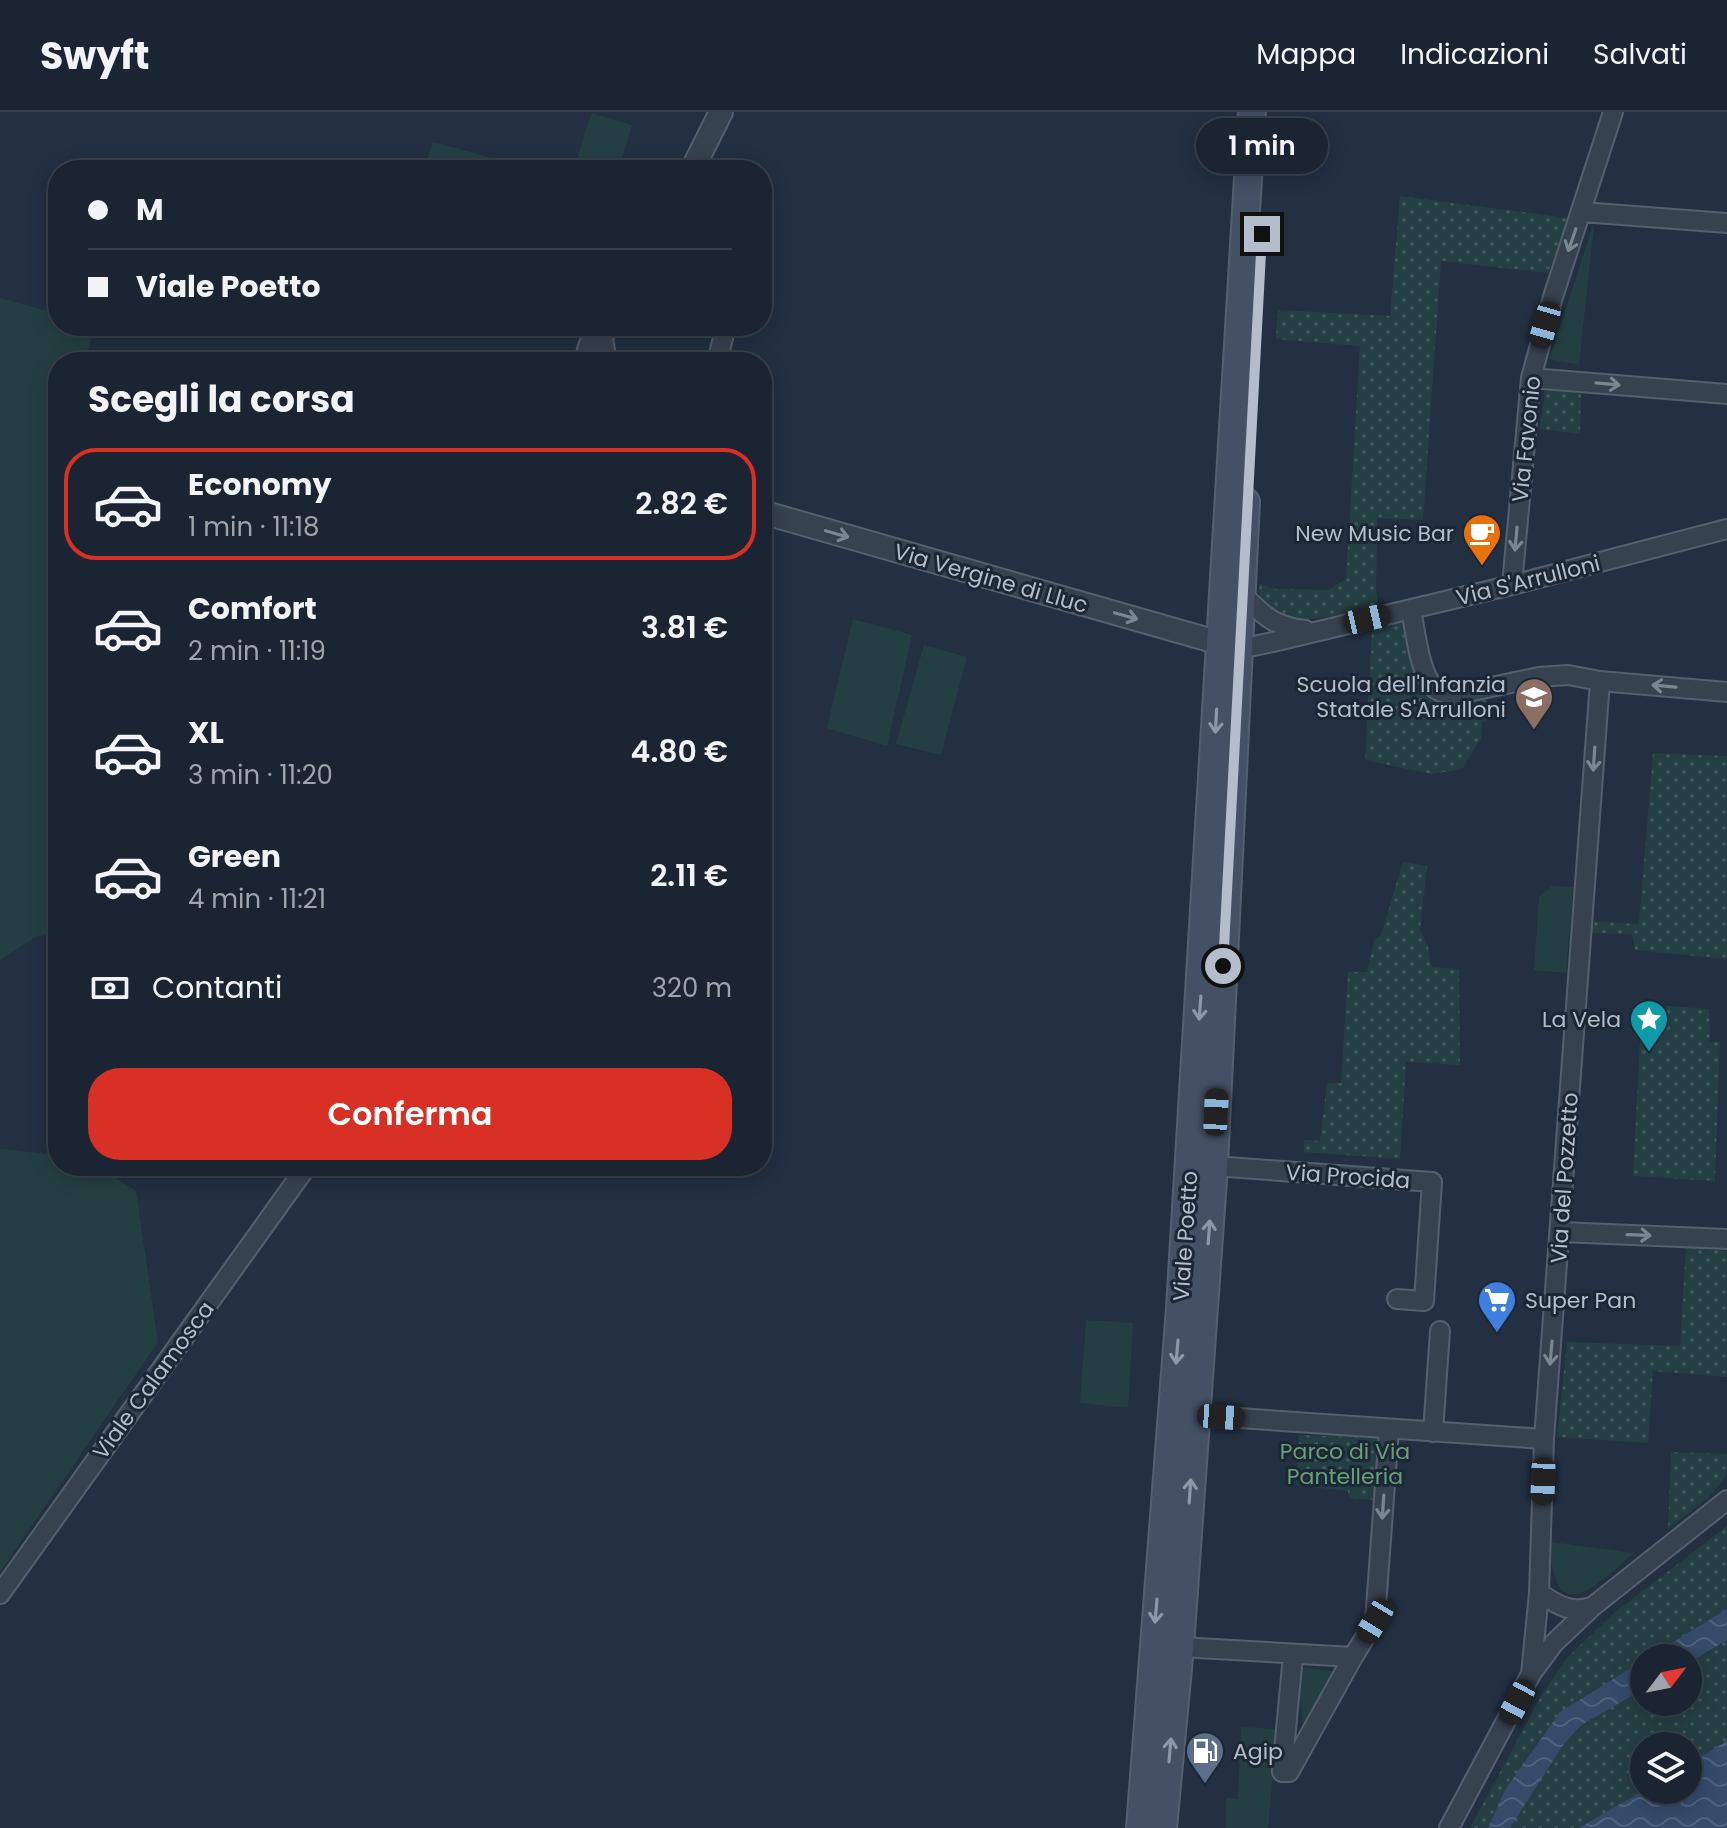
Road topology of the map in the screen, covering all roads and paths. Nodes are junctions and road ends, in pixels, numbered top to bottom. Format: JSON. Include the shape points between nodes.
{"nodes":[{"id":1,"x":721,"y":112,"type":"edge"},
{"id":2,"x":1252,"y":112,"type":"edge"},
{"id":3,"x":1270,"y":112,"type":"edge"},
{"id":4,"x":1613,"y":112,"type":"edge"},
{"id":5,"x":697,"y":160,"type":"edge"},
{"id":6,"x":1582,"y":212,"type":"junction"},
{"id":7,"x":1727,"y":223,"type":"edge"},
{"id":8,"x":1531,"y":378,"type":"junction"},
{"id":9,"x":1727,"y":394,"type":"edge"},
{"id":10,"x":772,"y":515,"type":"edge"},
{"id":11,"x":1727,"y":529,"type":"edge"},
{"id":12,"x":1512,"y":585,"type":"junction"},
{"id":13,"x":1242,"y":594,"type":"junction"},
{"id":14,"x":1411,"y":609,"type":"junction"},
{"id":15,"x":1328,"y":629,"type":"junction"},
{"id":16,"x":1229,"y":646,"type":"junction"},
{"id":17,"x":1600,"y":681,"type":"junction"},
{"id":18,"x":1727,"y":692,"type":"edge"},
{"id":19,"x":1214,"y":1166,"type":"junction"},
{"id":20,"x":300,"y":1176,"type":"edge"},
{"id":21,"x":1561,"y":1232,"type":"junction"},
{"id":22,"x":1727,"y":1239,"type":"edge"},
{"id":23,"x":1397,"y":1299,"type":"dead end"},
{"id":24,"x":1440,"y":1331,"type":"dead end"},
{"id":25,"x":1195,"y":1415,"type":"junction"},
{"id":26,"x":1389,"y":1430,"type":"junction"},
{"id":27,"x":1433,"y":1432,"type":"junction"},
{"id":28,"x":1544,"y":1439,"type":"junction"},
{"id":29,"x":1727,"y":1500,"type":"edge"},
{"id":30,"x":1539,"y":1593,"type":"junction"},
{"id":31,"x":0,"y":1594,"type":"edge"},
{"id":32,"x":1592,"y":1607,"type":"junction"},
{"id":33,"x":1180,"y":1647,"type":"junction"},
{"id":34,"x":1293,"y":1655,"type":"junction"},
{"id":35,"x":1353,"y":1657,"type":"junction"},
{"id":36,"x":1531,"y":1674,"type":"junction"},
{"id":37,"x":1140,"y":1828,"type":"edge"},
{"id":38,"x":1163,"y":1828,"type":"edge"},
{"id":39,"x":1449,"y":1828,"type":"edge"}],
"edges":[{"from":1,"to":5,"type":"street"},
{"from":2,"to":16,"type":"main road","name":"Viale Poetto"},
{"from":3,"to":13,"type":"main road","name":"Viale Poetto"},
{"from":4,"to":6,"type":"street","name":"Via Favonio"},
{"from":6,"to":7,"type":"street"},
{"from":6,"to":8,"type":"street","name":"Via Favonio","one_way":true},
{"from":8,"to":9,"type":"street","one_way":true},
{"from":8,"to":12,"type":"street","name":"Via Favonio","one_way":true},
{"from":10,"to":16,"type":"street","name":"Via Vergine di Lluc","one_way":true},
{"from":11,"to":12,"type":"street","name":"Via S'Arrulloni"},
{"from":12,"to":14,"type":"street","name":"Via S'Arrulloni"},
{"from":13,"to":15,"type":"street","name":"Via S'Arrulloni","via":[[1264,617],[1283,627]]},
{"from":13,"to":16,"type":"main road","name":"Viale Poetto"},
{"from":14,"to":15,"type":"street","name":"Via S'Arrulloni"},
{"from":14,"to":17,"type":"street","via":[[1426,673],[1442,693],[1539,677]]},
{"from":15,"to":16,"type":"street","name":"Via S'Arrulloni"},
{"from":16,"to":19,"type":"main road","name":"Viale Poetto"},
{"from":16,"to":37,"type":"main road","name":"Viale Poetto","one_way":true,"via":[[1208,871]]},
{"from":18,"to":17,"type":"street","one_way":true},
{"from":17,"to":21,"type":"street","name":"Via del Pozzetto","one_way":true},
{"from":19,"to":23,"type":"street","name":"Via Procida","via":[[1432,1182],[1424,1301]]},
{"from":25,"to":19,"type":"main road","name":"Viale Poetto","one_way":true},
{"from":20,"to":31,"type":"street","name":"Viale Calamosca"},
{"from":21,"to":22,"type":"street","one_way":true},
{"from":21,"to":28,"type":"street","name":"Via del Pozzetto","one_way":true},
{"from":24,"to":27,"type":"street"},
{"from":25,"to":26,"type":"street"},
{"from":33,"to":25,"type":"main road","name":"Viale Poetto","one_way":true},
{"from":26,"to":27,"type":"street"},
{"from":26,"to":35,"type":"street","one_way":true,"via":[[1375,1621]]},
{"from":27,"to":28,"type":"street"},
{"from":28,"to":30,"type":"street","name":"Via del Pozzetto"},
{"from":29,"to":32,"type":"street"},
{"from":30,"to":32,"type":"street","via":[[1562,1608]]},
{"from":30,"to":36,"type":"street","name":"Via del Pozzetto"},
{"from":32,"to":36,"type":"street"},
{"from":33,"to":34,"type":"street"},
{"from":38,"to":33,"type":"main road","name":"Viale Poetto","one_way":true},
{"from":34,"to":35,"type":"street"},
{"from":34,"to":35,"type":"street","via":[[1282,1772],[1289,1772]]},
{"from":36,"to":39,"type":"street"}]}
